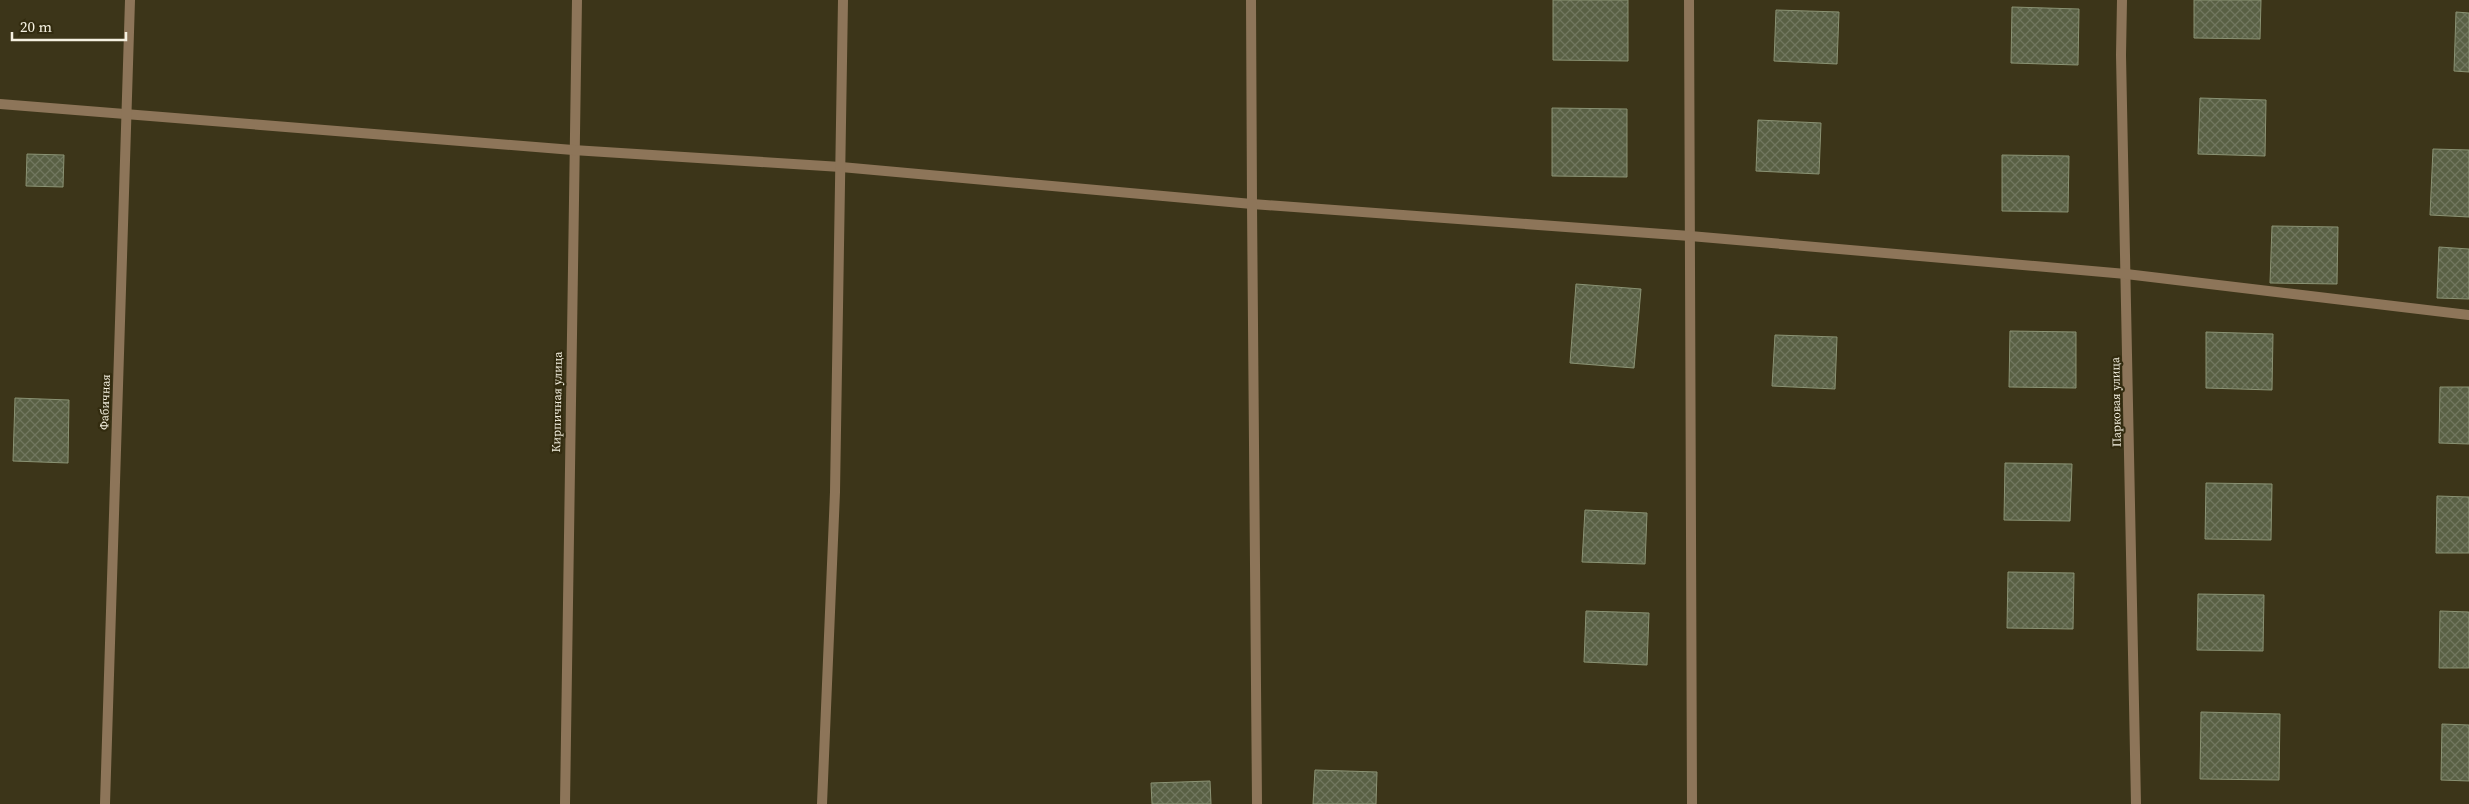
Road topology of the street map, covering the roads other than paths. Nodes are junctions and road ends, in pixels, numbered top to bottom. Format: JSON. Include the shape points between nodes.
{"nodes":[{"id":1,"x":130,"y":0,"type":"edge"},
{"id":2,"x":577,"y":0,"type":"edge"},
{"id":3,"x":842,"y":0,"type":"edge"},
{"id":4,"x":1251,"y":0,"type":"edge"},
{"id":5,"x":1689,"y":0,"type":"edge"},
{"id":6,"x":2122,"y":0,"type":"edge"},
{"id":7,"x":0,"y":104,"type":"edge"},
{"id":8,"x":127,"y":115,"type":"junction"},
{"id":9,"x":574,"y":150,"type":"junction"},
{"id":10,"x":841,"y":167,"type":"junction"},
{"id":11,"x":1252,"y":204,"type":"junction"},
{"id":12,"x":1690,"y":236,"type":"junction"},
{"id":13,"x":2126,"y":274,"type":"junction"},
{"id":14,"x":2469,"y":315,"type":"edge"},
{"id":15,"x":104,"y":804,"type":"edge"},
{"id":16,"x":564,"y":804,"type":"edge"},
{"id":17,"x":822,"y":804,"type":"edge"},
{"id":18,"x":1257,"y":804,"type":"edge"},
{"id":19,"x":1692,"y":804,"type":"edge"},
{"id":20,"x":2136,"y":804,"type":"edge"}],
"edges":[{"from":1,"to":8,"type":"street","name":"Фабичная"},
{"from":2,"to":9,"type":"street","name":"Кирпичная улица"},
{"from":3,"to":10,"type":"street"},
{"from":4,"to":11,"type":"street"},
{"from":5,"to":12,"type":"street"},
{"from":6,"to":13,"type":"street","name":"Парковая улица"},
{"from":7,"to":8,"type":"street"},
{"from":8,"to":9,"type":"street"},
{"from":8,"to":15,"type":"street","name":"Фабичная"},
{"from":9,"to":10,"type":"street"},
{"from":9,"to":16,"type":"street","name":"Кирпичная улица"},
{"from":10,"to":11,"type":"street"},
{"from":10,"to":17,"type":"street","via":[[835,492]]},
{"from":11,"to":12,"type":"street"},
{"from":11,"to":18,"type":"street"},
{"from":12,"to":13,"type":"street"},
{"from":12,"to":19,"type":"street"},
{"from":13,"to":14,"type":"street"},
{"from":13,"to":20,"type":"street","name":"Парковая улица"}]}
